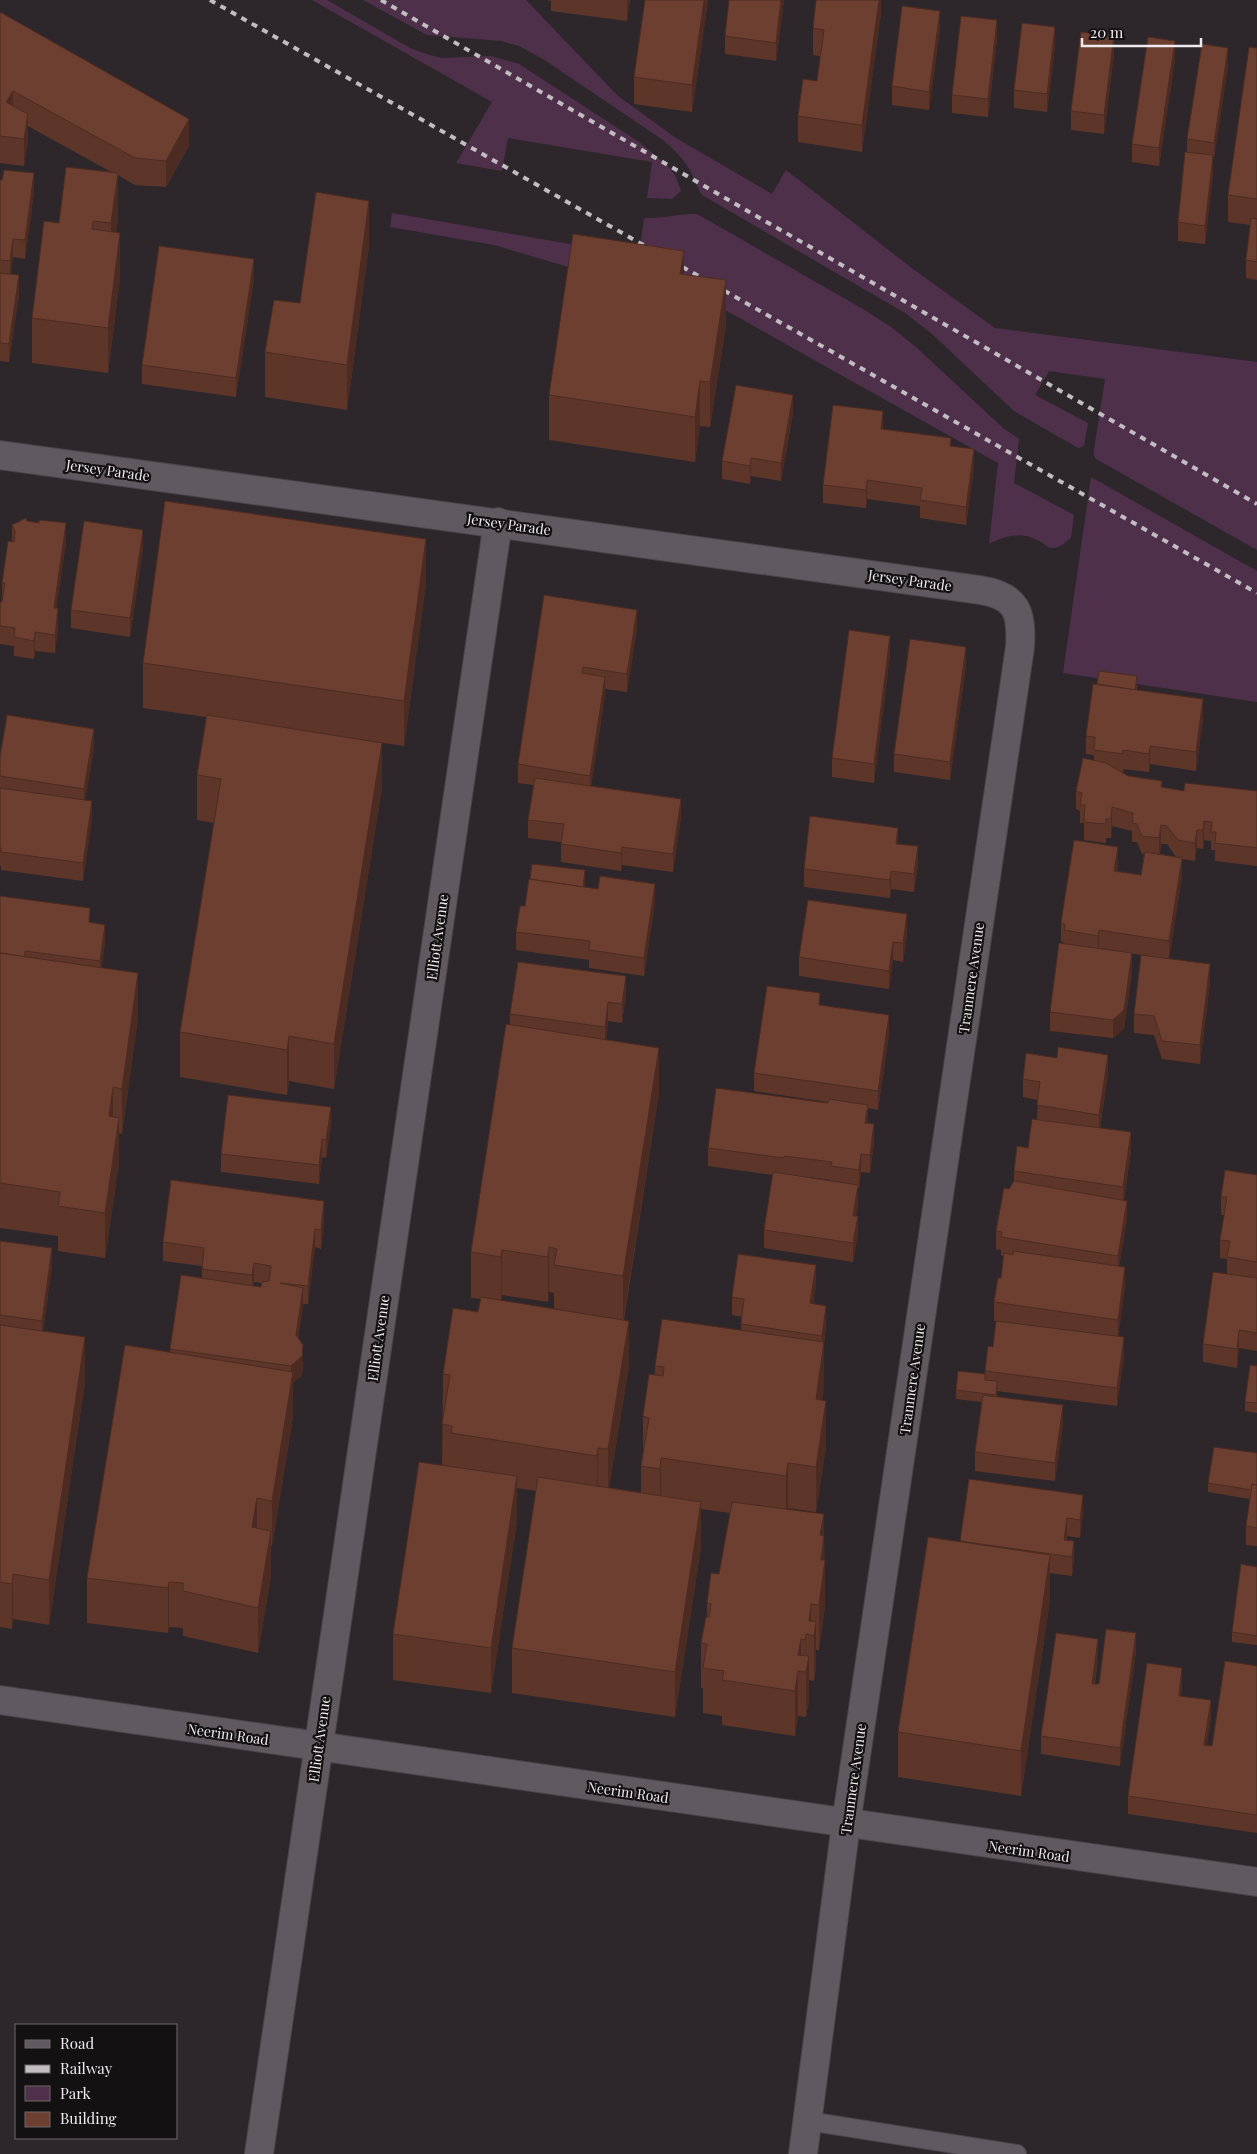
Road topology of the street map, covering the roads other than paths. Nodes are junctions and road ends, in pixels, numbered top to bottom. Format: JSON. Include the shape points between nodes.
{"nodes":[{"id":1,"x":0,"y":455,"type":"edge"},
{"id":2,"x":498,"y":522,"type":"junction"},
{"id":3,"x":1014,"y":605,"type":"joint"},
{"id":4,"x":0,"y":1700,"type":"edge"},
{"id":5,"x":318,"y":1747,"type":"junction"},
{"id":6,"x":846,"y":1824,"type":"junction"},
{"id":7,"x":1257,"y":1882,"type":"edge"},
{"id":8,"x":808,"y":2121,"type":"junction"},
{"id":9,"x":259,"y":2154,"type":"edge"},
{"id":10,"x":803,"y":2154,"type":"edge"},
{"id":11,"x":1017,"y":2154,"type":"edge"}],
"edges":[{"from":1,"to":2,"type":"street","name":"Jersey Parade"},
{"from":2,"to":3,"type":"street","name":"Jersey Parade","via":[[959,586],[996,592]]},
{"from":2,"to":5,"type":"street","name":"Elliott Avenue"},
{"from":3,"to":6,"type":"street","name":"Tranmere Avenue","via":[[1020,617],[1020,647]]},
{"from":4,"to":5,"type":"street","name":"Neerim Road"},
{"from":5,"to":6,"type":"street","name":"Neerim Road"},
{"from":5,"to":9,"type":"street","name":"Elliott Avenue"},
{"from":6,"to":7,"type":"street","name":"Neerim Road"},
{"from":6,"to":8,"type":"street","name":"Tranmere Avenue"},
{"from":8,"to":10,"type":"street","name":"Tranmere Avenue"},
{"from":8,"to":11,"type":"lane"}]}
